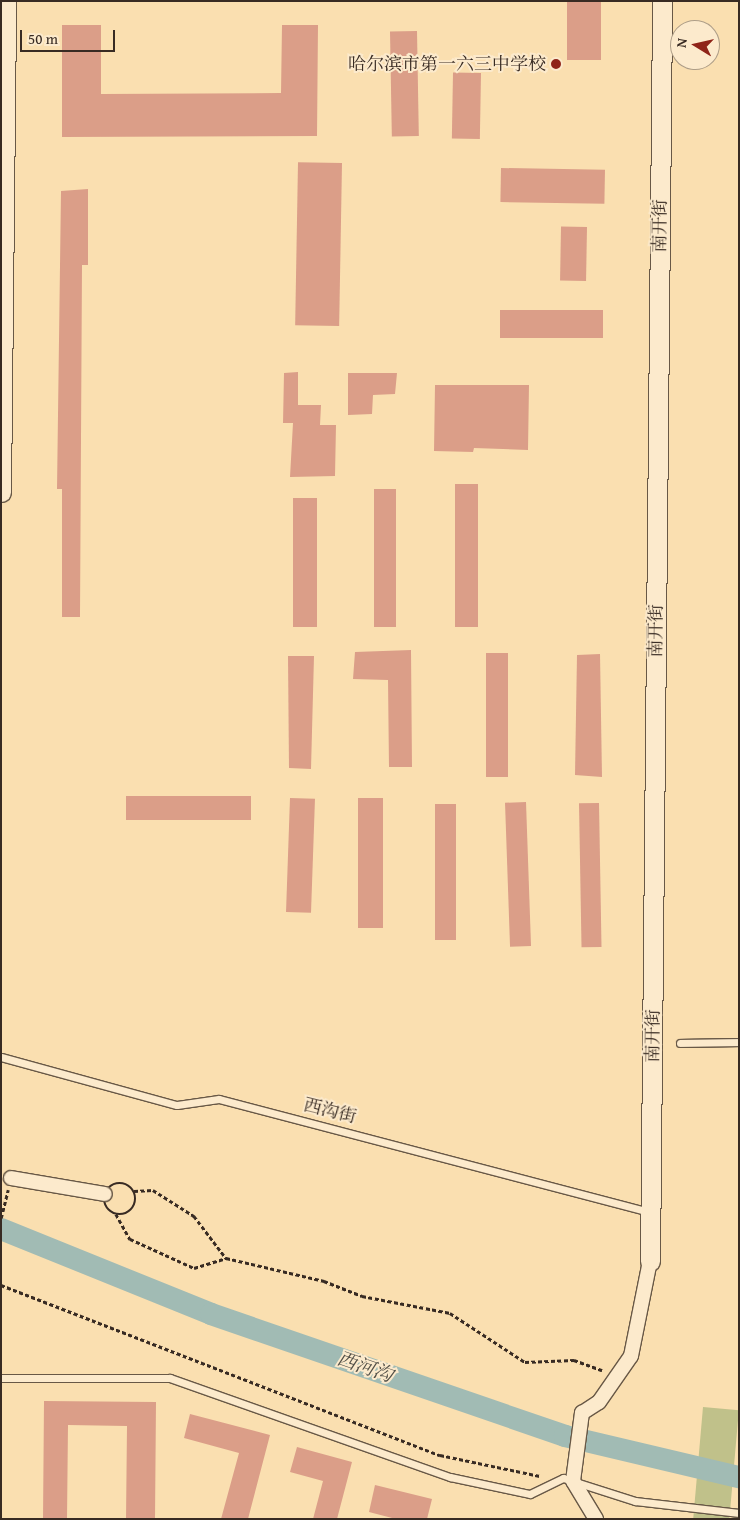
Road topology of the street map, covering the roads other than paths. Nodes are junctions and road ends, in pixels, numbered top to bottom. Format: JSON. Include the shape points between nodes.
{"nodes":[{"id":1,"x":6,"y":1,"type":"edge"},
{"id":2,"x":662,"y":1,"type":"edge"},
{"id":3,"x":1,"y":492,"type":"edge"},
{"id":4,"x":739,"y":1042,"type":"edge"},
{"id":5,"x":680,"y":1043,"type":"dead end"},
{"id":6,"x":1,"y":1057,"type":"edge"},
{"id":7,"x":11,"y":1178,"type":"dead end"},
{"id":8,"x":105,"y":1194,"type":"road end"},
{"id":9,"x":651,"y":1212,"type":"junction"},
{"id":10,"x":650,"y":1261,"type":"joint"},
{"id":11,"x":1,"y":1378,"type":"edge"},
{"id":12,"x":573,"y":1480,"type":"junction"},
{"id":13,"x":739,"y":1513,"type":"edge"},
{"id":14,"x":596,"y":1519,"type":"edge"}],
"edges":[{"from":1,"to":3,"type":"main road"},
{"from":2,"to":9,"type":"main road","name":"南开街"},
{"from":4,"to":5,"type":"lane"},
{"from":6,"to":9,"type":"lane","name":"西沟街","via":[[176,1105],[219,1099]]},
{"from":7,"to":8,"type":"street"},
{"from":9,"to":10,"type":"main road","name":"南开街"},
{"from":10,"to":12,"type":"street","via":[[631,1356],[599,1402],[582,1413]]},
{"from":11,"to":12,"type":"lane","via":[[170,1378],[450,1477],[530,1494],[564,1478]]},
{"from":12,"to":13,"type":"lane","via":[[635,1501]]},
{"from":12,"to":14,"type":"street"}]}
